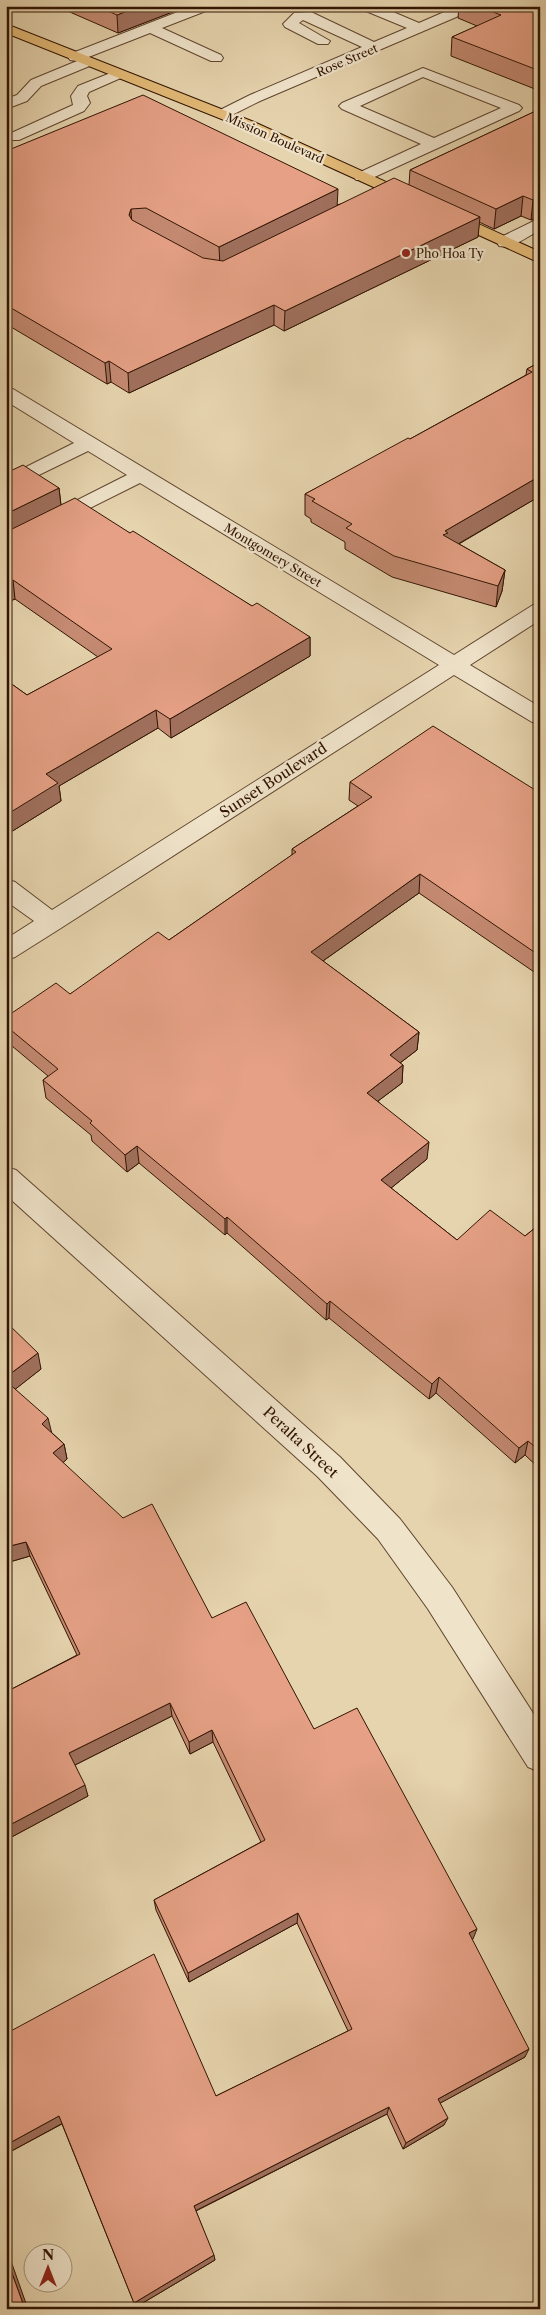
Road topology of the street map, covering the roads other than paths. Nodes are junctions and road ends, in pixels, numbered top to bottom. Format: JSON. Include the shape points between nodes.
{"nodes":[{"id":1,"x":206,"y":6,"type":"edge"},
{"id":2,"x":366,"y":6,"type":"edge"},
{"id":3,"x":470,"y":6,"type":"edge"},
{"id":4,"x":6,"y":28,"type":"edge"},
{"id":5,"x":151,"y":28,"type":"junction"},
{"id":6,"x":420,"y":28,"type":"junction"},
{"id":7,"x":323,"y":41,"type":"dead end"},
{"id":8,"x":375,"y":48,"type":"junction"},
{"id":9,"x":216,"y":58,"type":"dead end"},
{"id":10,"x":81,"y":60,"type":"junction"},
{"id":11,"x":118,"y":74,"type":"junction"},
{"id":12,"x":6,"y":105,"type":"edge"},
{"id":13,"x":224,"y":114,"type":"junction"},
{"id":14,"x":14,"y":137,"type":"dead end"},
{"id":15,"x":434,"y":144,"type":"junction"},
{"id":16,"x":362,"y":177,"type":"junction"},
{"id":17,"x":540,"y":222,"type":"edge"},
{"id":18,"x":504,"y":242,"type":"junction"},
{"id":19,"x":540,"y":258,"type":"edge"},
{"id":20,"x":6,"y":393,"type":"edge"},
{"id":21,"x":88,"y":443,"type":"junction"},
{"id":22,"x":141,"y":475,"type":"junction"},
{"id":23,"x":6,"y":485,"type":"edge"},
{"id":24,"x":6,"y":544,"type":"edge"},
{"id":25,"x":540,"y":610,"type":"edge"},
{"id":26,"x":453,"y":665,"type":"junction"},
{"id":27,"x":540,"y":717,"type":"edge"},
{"id":28,"x":6,"y":888,"type":"edge"},
{"id":29,"x":52,"y":922,"type":"junction"},
{"id":30,"x":6,"y":951,"type":"edge"},
{"id":31,"x":6,"y":1178,"type":"edge"},
{"id":32,"x":540,"y":1755,"type":"edge"}],
"edges":[{"from":1,"to":5,"type":"street"},
{"from":2,"to":6,"type":"street"},
{"from":3,"to":6,"type":"street","name":"Rose Street"},
{"from":4,"to":10,"type":"main road","name":"Mission Boulevard"},
{"from":5,"to":9,"type":"street"},
{"from":5,"to":10,"type":"street"},
{"from":6,"to":8,"type":"street","name":"Rose Street"},
{"from":7,"to":8,"type":"street","via":[[290,24],[306,15]]},
{"from":8,"to":13,"type":"street","name":"Rose Street"},
{"from":10,"to":11,"type":"main road","name":"Mission Boulevard"},
{"from":10,"to":12,"type":"street","via":[[36,83],[22,98]]},
{"from":11,"to":13,"type":"main road","name":"Mission Boulevard"},
{"from":11,"to":14,"type":"street","via":[[83,89],[79,108]]},
{"from":13,"to":16,"type":"main road","name":"Mission Boulevard"},
{"from":15,"to":15,"type":"street","via":[[514,108],[423,72],[347,106]]},
{"from":15,"to":16,"type":"street"},
{"from":16,"to":18,"type":"main road","name":"Mission Boulevard","via":[[382,194]]},
{"from":17,"to":18,"type":"street"},
{"from":18,"to":19,"type":"main road","name":"Mission Boulevard"},
{"from":20,"to":21,"type":"street","name":"Montgomery Street"},
{"from":21,"to":22,"type":"street","name":"Montgomery Street"},
{"from":21,"to":23,"type":"street"},
{"from":22,"to":24,"type":"street"},
{"from":22,"to":26,"type":"street","name":"Montgomery Street"},
{"from":25,"to":26,"type":"street","name":"Sunset Boulevard"},
{"from":26,"to":27,"type":"street","name":"Montgomery Street"},
{"from":26,"to":29,"type":"street","name":"Sunset Boulevard"},
{"from":28,"to":29,"type":"street"},
{"from":29,"to":30,"type":"street","name":"Sunset Boulevard"},
{"from":31,"to":32,"type":"street","name":"Peralta Street","via":[[329,1467],[389,1529],[440,1598]]}]}
